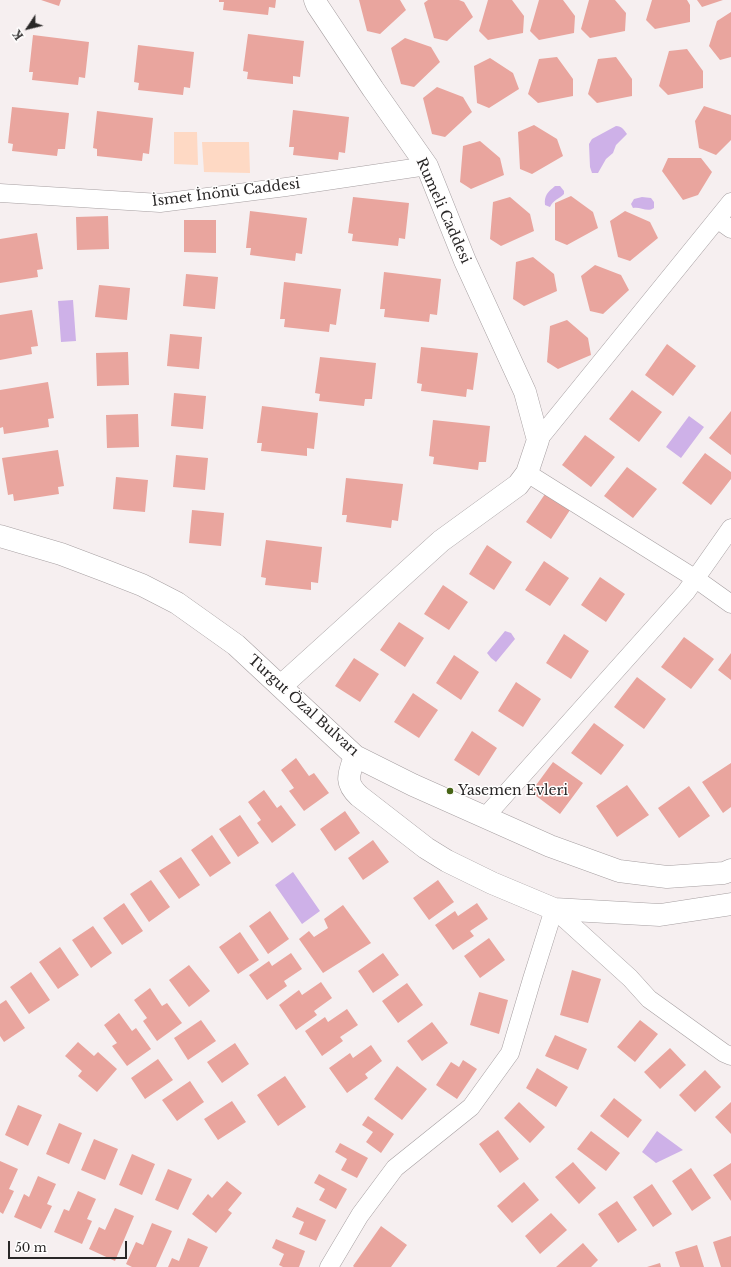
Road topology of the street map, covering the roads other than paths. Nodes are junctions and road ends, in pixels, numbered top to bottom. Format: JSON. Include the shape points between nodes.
{"nodes":[{"id":1,"x":315,"y":0,"type":"edge"},
{"id":2,"x":427,"y":166,"type":"junction"},
{"id":3,"x":0,"y":193,"type":"edge"},
{"id":4,"x":731,"y":202,"type":"edge"},
{"id":5,"x":724,"y":224,"type":"edge"},
{"id":6,"x":538,"y":440,"type":"junction"},
{"id":7,"x":527,"y":473,"type":"junction"},
{"id":8,"x":731,"y":528,"type":"edge"},
{"id":9,"x":0,"y":536,"type":"edge"},
{"id":10,"x":696,"y":579,"type":"junction"},
{"id":11,"x":731,"y":604,"type":"edge"},
{"id":12,"x":281,"y":686,"type":"junction"},
{"id":13,"x":355,"y":756,"type":"junction"},
{"id":14,"x":485,"y":817,"type":"junction"},
{"id":15,"x":731,"y":870,"type":"edge"},
{"id":16,"x":731,"y":904,"type":"edge"},
{"id":17,"x":554,"y":909,"type":"junction"},
{"id":18,"x":731,"y":1056,"type":"edge"},
{"id":19,"x":328,"y":1267,"type":"edge"}],
"edges":[{"from":1,"to":2,"type":"street","name":"Rumeli Caddesi"},
{"from":2,"to":3,"type":"street","name":"İsmet İnönü Caddesi","via":[[160,203]]},
{"from":2,"to":6,"type":"street","name":"Rumeli Caddesi","via":[[465,261],[525,392]]},
{"from":4,"to":5,"type":"street"},
{"from":5,"to":6,"type":"street"},
{"from":6,"to":7,"type":"street"},
{"from":7,"to":10,"type":"street"},
{"from":7,"to":12,"type":"street","via":[[518,485],[441,541]]},
{"from":8,"to":10,"type":"street"},
{"from":9,"to":12,"type":"street","name":"Turgut Özal Bulvarı","via":[[61,554],[142,584],[177,603],[236,645]]},
{"from":10,"to":11,"type":"street"},
{"from":10,"to":14,"type":"street"},
{"from":12,"to":13,"type":"street","name":"Turgut Özal Bulvarı"},
{"from":13,"to":14,"type":"street","name":"Turgut Özal Bulvarı"},
{"from":13,"to":17,"type":"street","via":[[348,778],[351,788],[426,848],[492,883]]},
{"from":14,"to":15,"type":"street","name":"Turgut Özal Bulvarı","via":[[550,846],[619,871],[667,876],[724,873]]},
{"from":16,"to":17,"type":"street","via":[[660,915]]},
{"from":17,"to":18,"type":"street","via":[[630,978],[649,999]]},
{"from":17,"to":19,"type":"street","via":[[510,1053],[471,1107],[395,1168],[360,1215]]}]}
